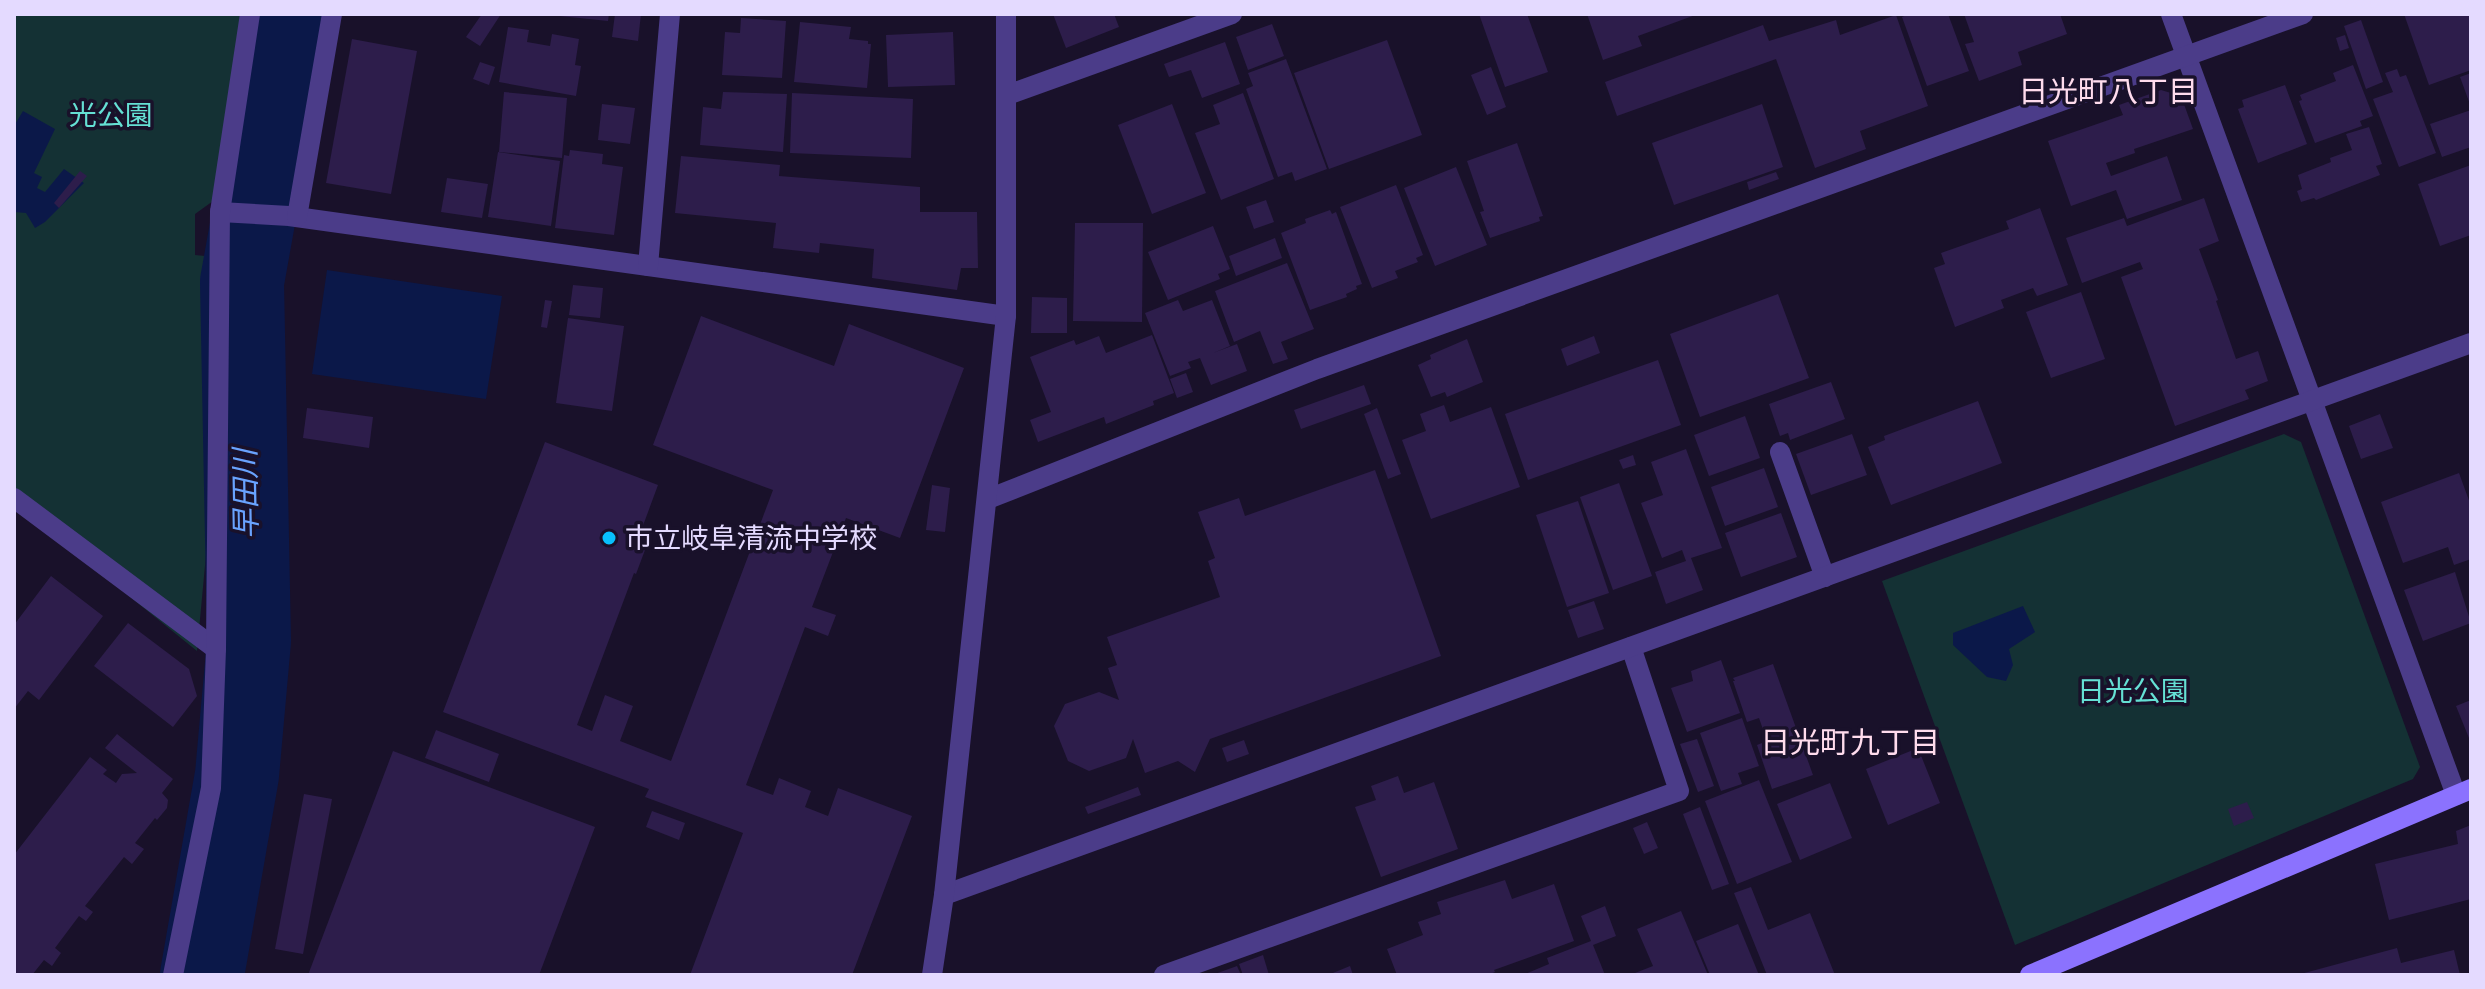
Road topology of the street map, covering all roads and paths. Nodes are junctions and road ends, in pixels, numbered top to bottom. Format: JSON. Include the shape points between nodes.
{"nodes":[{"id":1,"x":250,"y":14,"type":"edge"},
{"id":2,"x":332,"y":14,"type":"edge"},
{"id":3,"x":670,"y":14,"type":"edge"},
{"id":4,"x":1006,"y":14,"type":"edge"},
{"id":5,"x":1232,"y":14,"type":"edge"},
{"id":6,"x":2171,"y":14,"type":"edge"},
{"id":7,"x":2303,"y":14,"type":"edge"},
{"id":8,"x":2186,"y":56,"type":"junction"},
{"id":9,"x":1007,"y":95,"type":"junction"},
{"id":10,"x":228,"y":212,"type":"junction"},
{"id":11,"x":293,"y":216,"type":"junction"},
{"id":12,"x":648,"y":266,"type":"junction"},
{"id":13,"x":1006,"y":316,"type":"junction"},
{"id":14,"x":2471,"y":343,"type":"edge"},
{"id":15,"x":2311,"y":401,"type":"junction"},
{"id":16,"x":1780,"y":452,"type":"dead end"},
{"id":17,"x":14,"y":498,"type":"edge"},
{"id":18,"x":988,"y":499,"type":"junction"},
{"id":19,"x":1825,"y":577,"type":"junction"},
{"id":20,"x":1631,"y":647,"type":"junction"},
{"id":21,"x":216,"y":649,"type":"junction"},
{"id":22,"x":2463,"y":792,"type":"edge"},
{"id":23,"x":944,"y":895,"type":"junction"},
{"id":24,"x":173,"y":975,"type":"edge"},
{"id":25,"x":932,"y":975,"type":"edge"},
{"id":26,"x":1164,"y":975,"type":"edge"},
{"id":27,"x":2030,"y":975,"type":"edge"}],
"edges":[{"from":1,"to":10,"type":"street"},
{"from":2,"to":11,"type":"street"},
{"from":3,"to":12,"type":"street"},
{"from":4,"to":9,"type":"street"},
{"from":5,"to":9,"type":"street"},
{"from":6,"to":8,"type":"street"},
{"from":7,"to":8,"type":"street"},
{"from":8,"to":15,"type":"street"},
{"from":8,"to":18,"type":"street","via":[[1317,369]]},
{"from":9,"to":13,"type":"street"},
{"from":10,"to":11,"type":"street"},
{"from":10,"to":21,"type":"street"},
{"from":11,"to":12,"type":"street"},
{"from":12,"to":13,"type":"street"},
{"from":13,"to":18,"type":"street"},
{"from":14,"to":15,"type":"street"},
{"from":15,"to":19,"type":"street"},
{"from":15,"to":22,"type":"street"},
{"from":16,"to":19,"type":"street"},
{"from":17,"to":21,"type":"street"},
{"from":18,"to":23,"type":"street"},
{"from":19,"to":20,"type":"street"},
{"from":20,"to":23,"type":"street"},
{"from":20,"to":26,"type":"street","via":[[1679,791]]},
{"from":21,"to":24,"type":"street","via":[[211,788]]},
{"from":22,"to":27,"type":"street"},
{"from":23,"to":25,"type":"street"}]}
